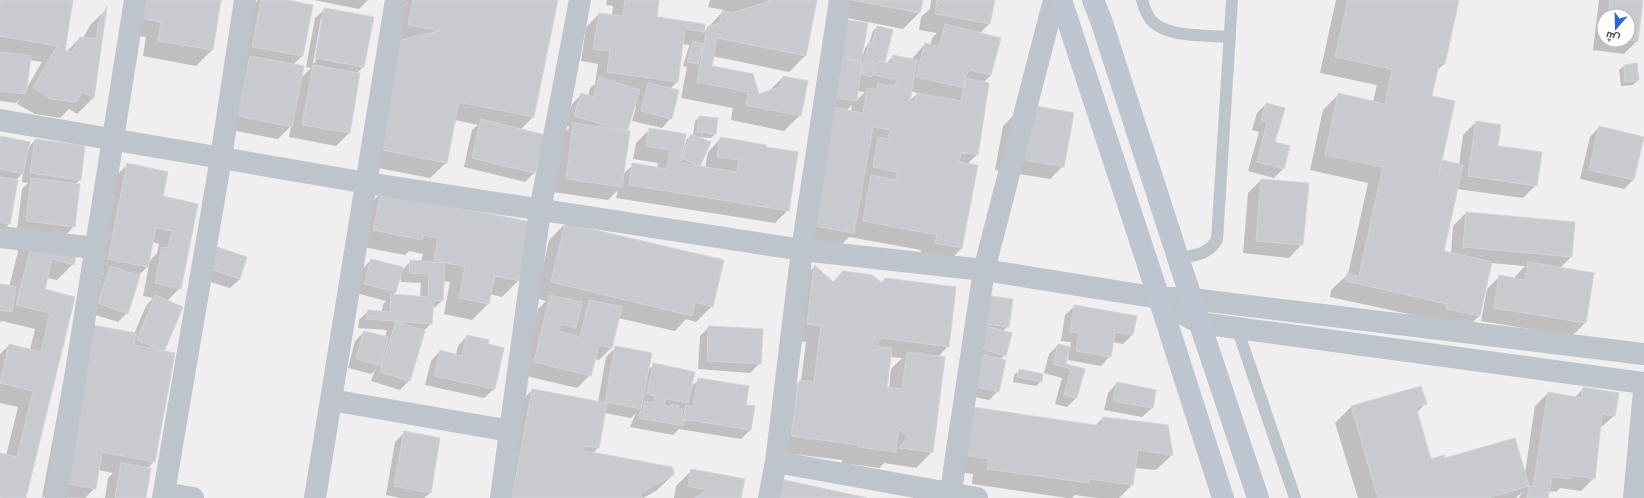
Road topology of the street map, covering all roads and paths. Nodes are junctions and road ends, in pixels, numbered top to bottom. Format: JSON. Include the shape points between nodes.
{"nodes":[{"id":1,"x":135,"y":0,"type":"edge"},
{"id":2,"x":245,"y":0,"type":"edge"},
{"id":3,"x":396,"y":0,"type":"edge"},
{"id":4,"x":580,"y":0,"type":"edge"},
{"id":5,"x":840,"y":0,"type":"edge"},
{"id":6,"x":1054,"y":0,"type":"edge"},
{"id":7,"x":1061,"y":0,"type":"edge"},
{"id":8,"x":1093,"y":0,"type":"edge"},
{"id":9,"x":1142,"y":0,"type":"edge"},
{"id":10,"x":1232,"y":0,"type":"edge"},
{"id":11,"x":1230,"y":37,"type":"junction"},
{"id":12,"x":0,"y":120,"type":"edge"},
{"id":13,"x":112,"y":139,"type":"junction"},
{"id":14,"x":221,"y":158,"type":"junction"},
{"id":15,"x":367,"y":183,"type":"junction"},
{"id":16,"x":540,"y":210,"type":"junction"},
{"id":17,"x":0,"y":237,"type":"edge"},
{"id":18,"x":95,"y":248,"type":"junction"},
{"id":19,"x":802,"y":250,"type":"junction"},
{"id":20,"x":1178,"y":258,"type":"junction"},
{"id":21,"x":984,"y":270,"type":"junction"},
{"id":22,"x":1159,"y":298,"type":"junction"},
{"id":23,"x":1192,"y":299,"type":"junction"},
{"id":24,"x":1200,"y":323,"type":"junction"},
{"id":25,"x":1237,"y":328,"type":"junction"},
{"id":26,"x":1644,"y":354,"type":"edge"},
{"id":27,"x":1644,"y":383,"type":"edge"},
{"id":28,"x":1644,"y":391,"type":"edge"},
{"id":29,"x":331,"y":400,"type":"junction"},
{"id":30,"x":510,"y":431,"type":"junction"},
{"id":31,"x":776,"y":462,"type":"junction"},
{"id":32,"x":164,"y":496,"type":"edge"},
{"id":33,"x":951,"y":496,"type":"edge"},
{"id":34,"x":56,"y":498,"type":"edge"},
{"id":35,"x":193,"y":498,"type":"edge"},
{"id":36,"x":315,"y":498,"type":"edge"},
{"id":37,"x":501,"y":498,"type":"edge"},
{"id":38,"x":769,"y":498,"type":"edge"},
{"id":39,"x":977,"y":498,"type":"edge"},
{"id":40,"x":1223,"y":498,"type":"edge"},
{"id":41,"x":1258,"y":498,"type":"edge"},
{"id":42,"x":1295,"y":498,"type":"edge"},
{"id":43,"x":1634,"y":498,"type":"edge"}],
"edges":[{"from":1,"to":13,"type":"street"},
{"from":2,"to":14,"type":"street"},
{"from":3,"to":15,"type":"street"},
{"from":4,"to":16,"type":"street"},
{"from":5,"to":19,"type":"street"},
{"from":6,"to":21,"type":"street"},
{"from":7,"to":22,"type":"main road"},
{"from":8,"to":20,"type":"main road","via":[[1102,20]]},
{"from":9,"to":11,"type":"lane","via":[[1151,20],[1165,30]]},
{"from":10,"to":11,"type":"lane"},
{"from":11,"to":20,"type":"lane","via":[[1217,240],[1205,253]]},
{"from":12,"to":13,"type":"street"},
{"from":13,"to":14,"type":"street"},
{"from":13,"to":18,"type":"street"},
{"from":14,"to":15,"type":"street"},
{"from":14,"to":32,"type":"street"},
{"from":15,"to":16,"type":"street"},
{"from":15,"to":29,"type":"street"},
{"from":16,"to":19,"type":"street"},
{"from":16,"to":30,"type":"street"},
{"from":17,"to":18,"type":"street"},
{"from":18,"to":34,"type":"street"},
{"from":19,"to":21,"type":"street"},
{"from":19,"to":31,"type":"street"},
{"from":20,"to":23,"type":"main road"},
{"from":21,"to":22,"type":"street"},
{"from":21,"to":33,"type":"street"},
{"from":22,"to":23,"type":"street"},
{"from":22,"to":24,"type":"street"},
{"from":22,"to":40,"type":"main road"},
{"from":23,"to":24,"type":"main road"},
{"from":23,"to":26,"type":"street"},
{"from":24,"to":25,"type":"street"},
{"from":24,"to":41,"type":"main road"},
{"from":25,"to":27,"type":"street"},
{"from":25,"to":42,"type":"lane"},
{"from":28,"to":43,"type":"street"},
{"from":29,"to":30,"type":"street"},
{"from":29,"to":36,"type":"street"},
{"from":30,"to":37,"type":"street"},
{"from":31,"to":33,"type":"street"},
{"from":31,"to":38,"type":"street"},
{"from":32,"to":35,"type":"street"},
{"from":33,"to":39,"type":"street"}]}
